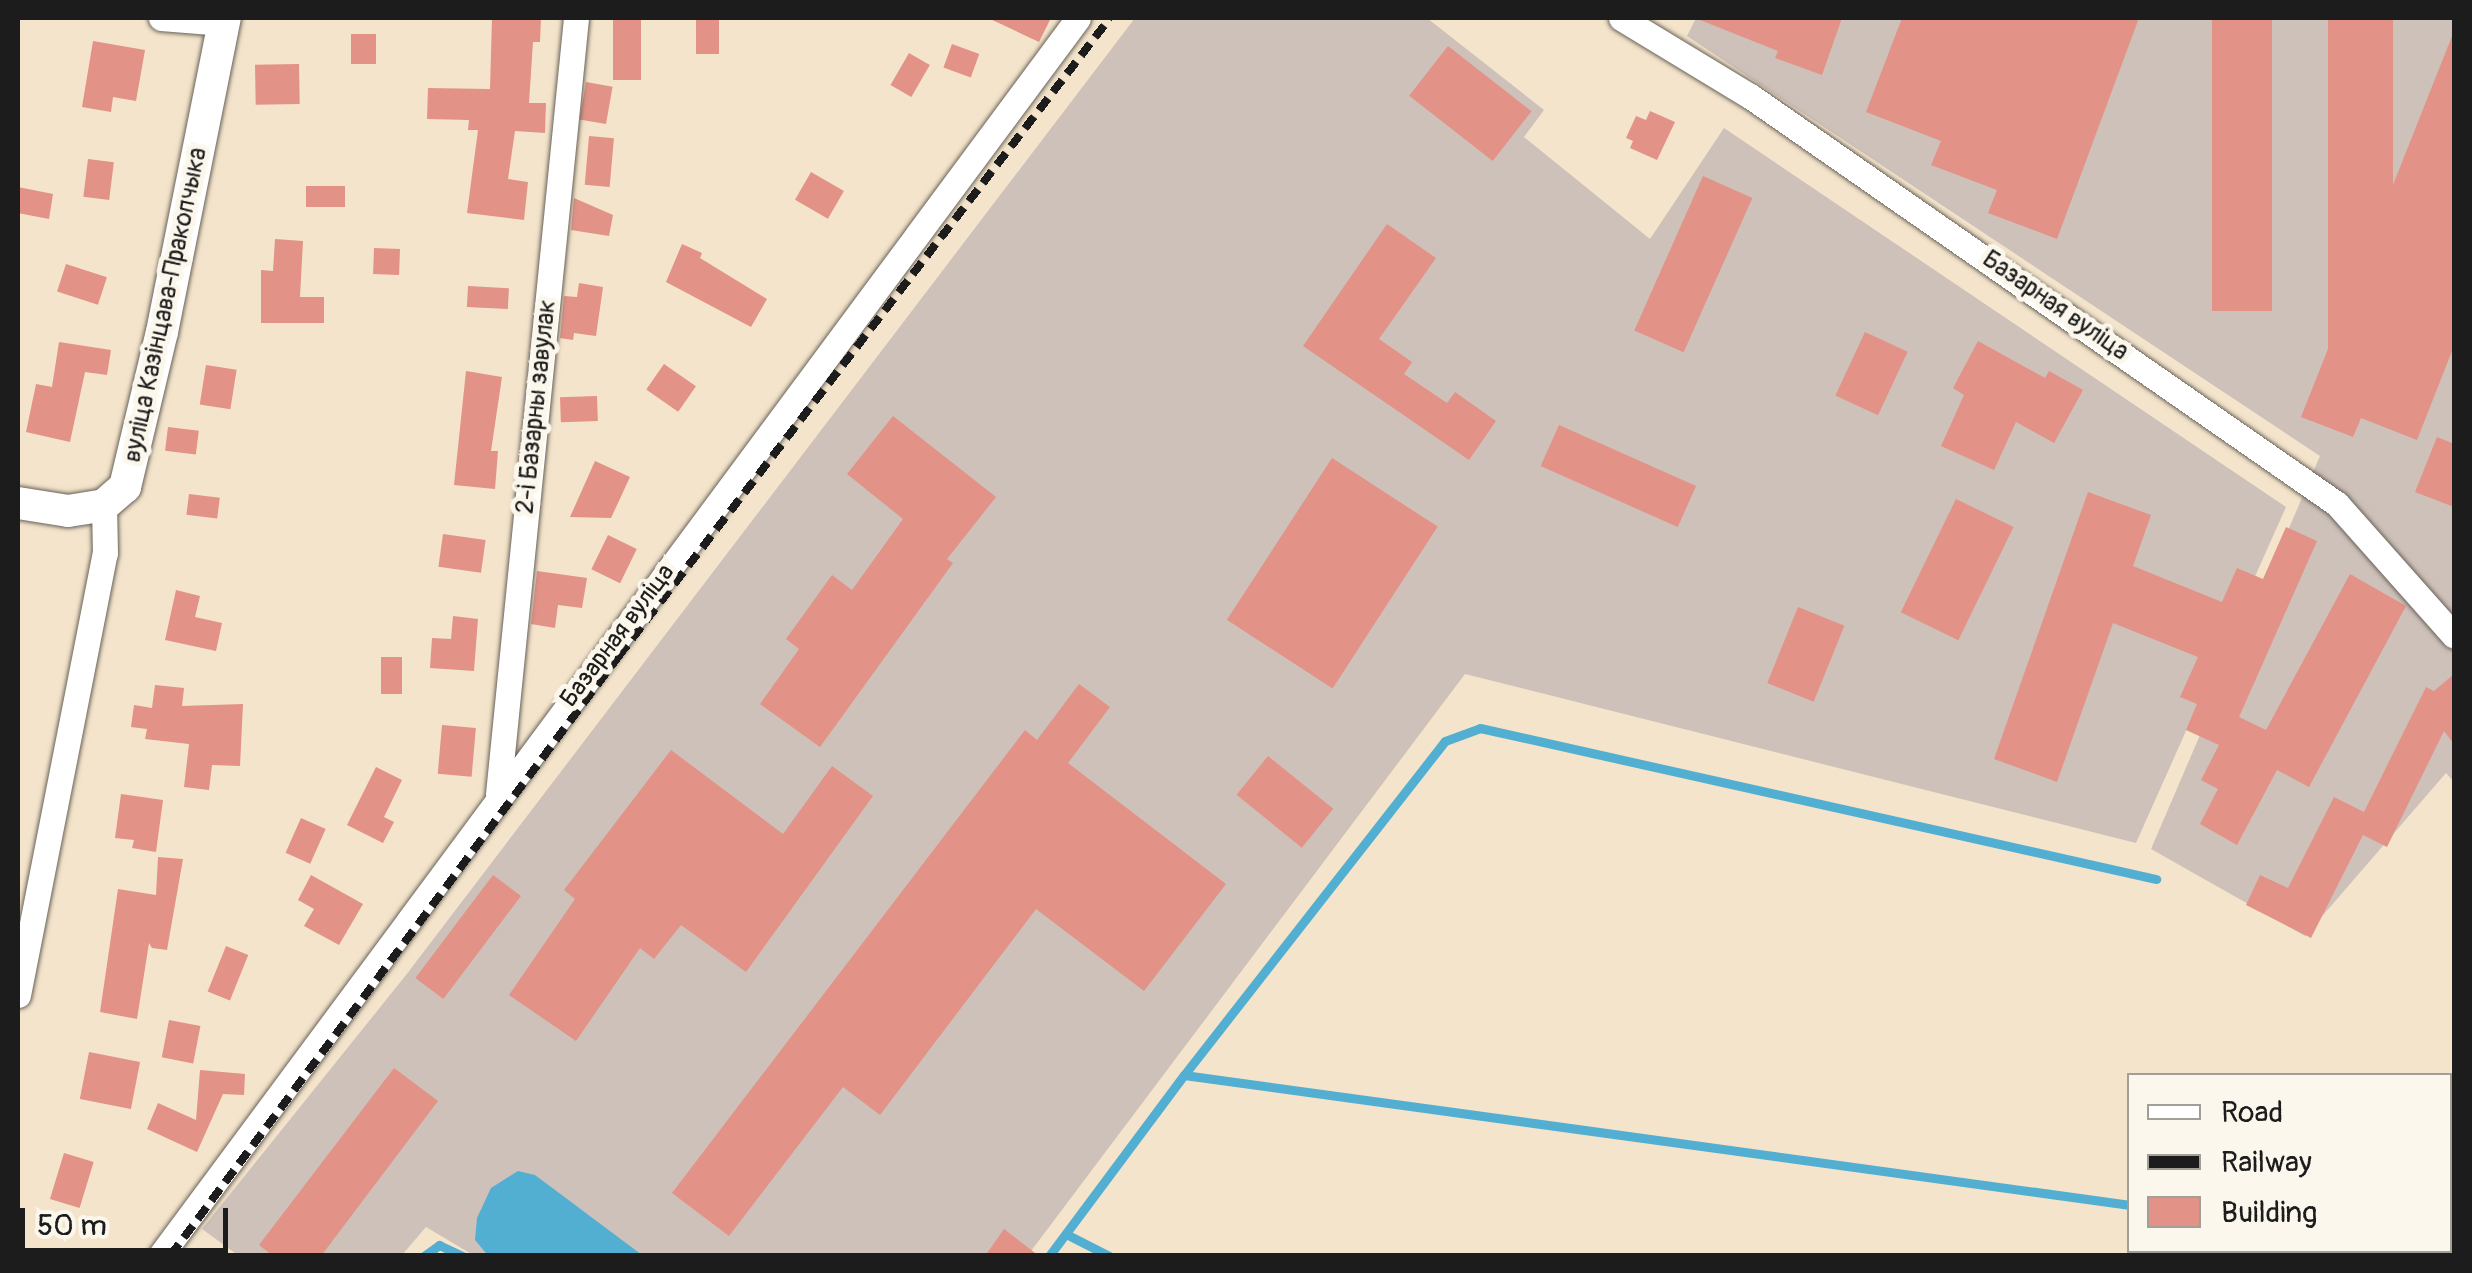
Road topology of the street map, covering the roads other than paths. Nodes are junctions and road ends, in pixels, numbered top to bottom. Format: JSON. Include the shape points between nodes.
{"nodes":[{"id":1,"x":161,"y":18,"type":"edge"},
{"id":2,"x":576,"y":18,"type":"edge"},
{"id":3,"x":1078,"y":18,"type":"edge"},
{"id":4,"x":1621,"y":18,"type":"edge"},
{"id":5,"x":224,"y":20,"type":"edge"},
{"id":6,"x":18,"y":503,"type":"edge"},
{"id":7,"x":104,"y":505,"type":"junction"},
{"id":8,"x":2454,"y":636,"type":"edge"},
{"id":9,"x":498,"y":797,"type":"junction"},
{"id":10,"x":18,"y":996,"type":"edge"},
{"id":11,"x":160,"y":1256,"type":"edge"}],
"edges":[{"from":1,"to":5,"type":"street"},
{"from":2,"to":9,"type":"street","name":"2-і Базарны завулак"},
{"from":3,"to":9,"type":"street","name":"Базарная вуліца"},
{"from":4,"to":8,"type":"street","name":"Базарная вуліца","via":[[1765,106],[2337,504]]},
{"from":5,"to":7,"type":"street","name":"вуліца Казінцава-Пракопчыка","via":[[134,459],[126,488]]},
{"from":6,"to":7,"type":"street","via":[[68,511]]},
{"from":7,"to":10,"type":"street","via":[[105,553]]},
{"from":9,"to":11,"type":"street","name":"Базарная вуліца"}]}
